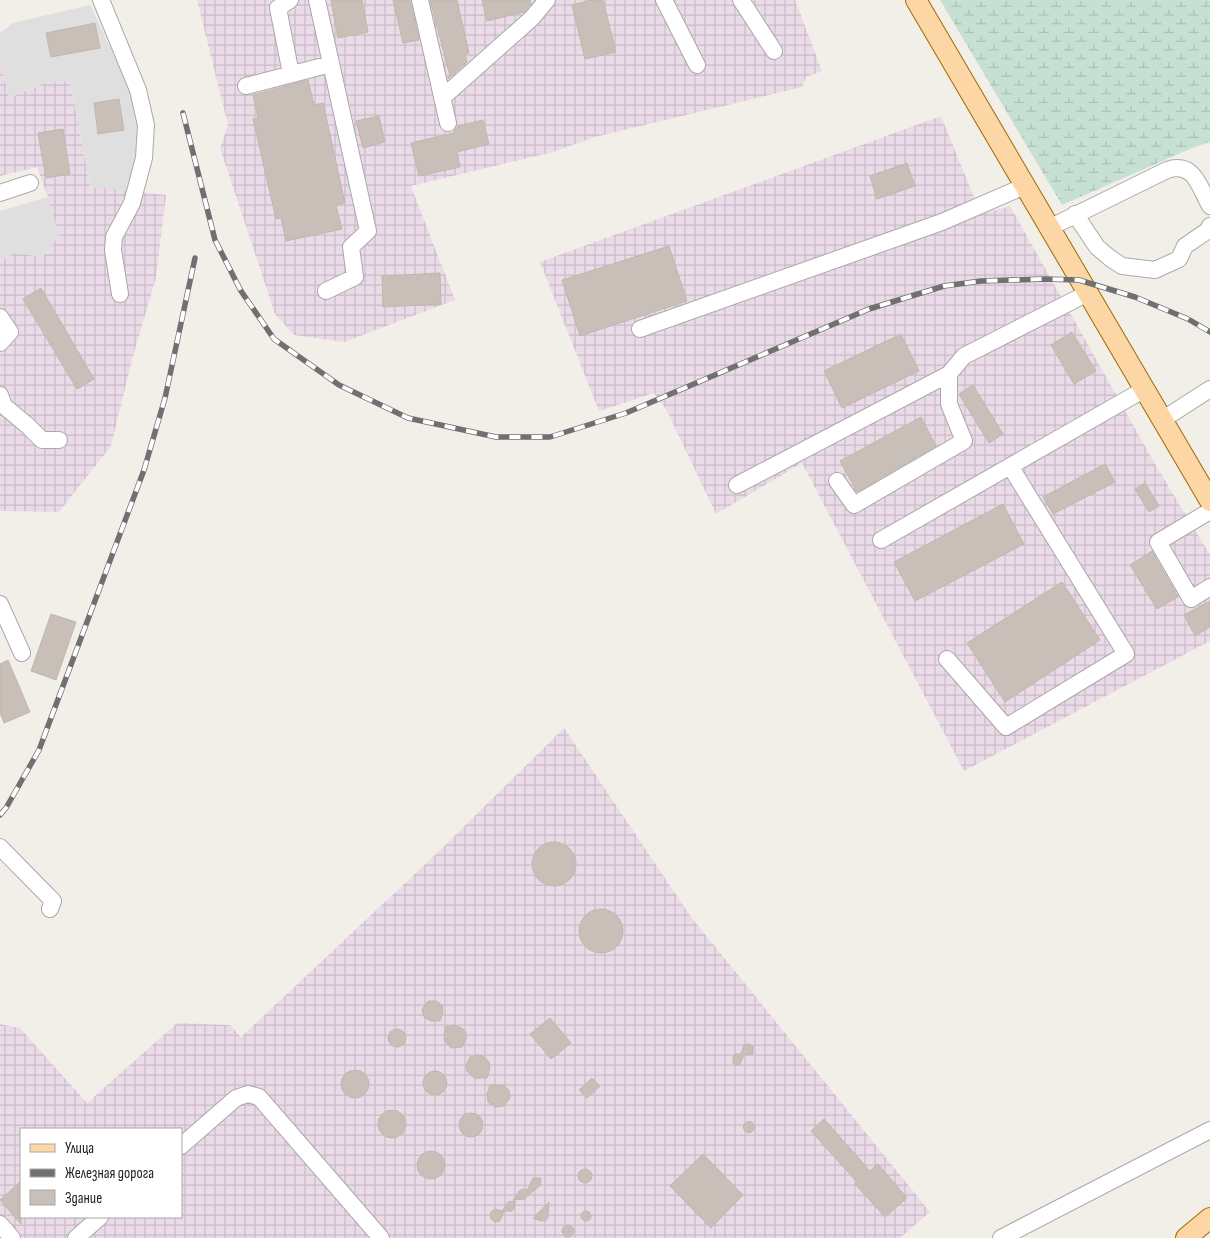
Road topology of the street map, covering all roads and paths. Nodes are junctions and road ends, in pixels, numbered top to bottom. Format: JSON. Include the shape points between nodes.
{"nodes":[{"id":1,"x":101,"y":0,"type":"edge"},
{"id":2,"x":290,"y":0,"type":"edge"},
{"id":3,"x":318,"y":0,"type":"edge"},
{"id":4,"x":420,"y":0,"type":"edge"},
{"id":5,"x":546,"y":0,"type":"edge"},
{"id":6,"x":664,"y":0,"type":"edge"},
{"id":7,"x":740,"y":0,"type":"edge"},
{"id":8,"x":916,"y":0,"type":"edge"},
{"id":9,"x":774,"y":51,"type":"dead end"},
{"id":10,"x":332,"y":64,"type":"junction"},
{"id":11,"x":698,"y":66,"type":"dead end"},
{"id":12,"x":291,"y":74,"type":"junction"},
{"id":13,"x":246,"y":86,"type":"dead end"},
{"id":14,"x":442,"y":98,"type":"junction"},
{"id":15,"x":448,"y":123,"type":"dead end"},
{"id":16,"x":30,"y":183,"type":"dead end"},
{"id":17,"x":1025,"y":186,"type":"junction"},
{"id":18,"x":0,"y":193,"type":"edge"},
{"id":19,"x":1210,"y":206,"type":"edge"},
{"id":20,"x":1075,"y":214,"type":"junction"},
{"id":21,"x":1210,"y":226,"type":"edge"},
{"id":22,"x":1049,"y":228,"type":"junction"},
{"id":23,"x":326,"y":291,"type":"dead end"},
{"id":24,"x":120,"y":294,"type":"dead end"},
{"id":25,"x":1088,"y":294,"type":"junction"},
{"id":26,"x":0,"y":316,"type":"edge"},
{"id":27,"x":640,"y":329,"type":"dead end"},
{"id":28,"x":0,"y":343,"type":"edge"},
{"id":29,"x":949,"y":374,"type":"junction"},
{"id":30,"x":1210,"y":389,"type":"edge"},
{"id":31,"x":1144,"y":390,"type":"junction"},
{"id":32,"x":0,"y":394,"type":"edge"},
{"id":33,"x":1162,"y":420,"type":"junction"},
{"id":34,"x":59,"y":440,"type":"dead end"},
{"id":35,"x":1010,"y":466,"type":"junction"},
{"id":36,"x":837,"y":481,"type":"dead end"},
{"id":37,"x":737,"y":485,"type":"dead end"},
{"id":38,"x":1210,"y":501,"type":"edge"},
{"id":39,"x":1210,"y":511,"type":"edge"},
{"id":40,"x":880,"y":540,"type":"dead end"},
{"id":41,"x":1210,"y":587,"type":"edge"},
{"id":42,"x":0,"y":604,"type":"edge"},
{"id":43,"x":22,"y":653,"type":"dead end"},
{"id":44,"x":947,"y":659,"type":"dead end"},
{"id":45,"x":0,"y":847,"type":"edge"},
{"id":46,"x":50,"y":909,"type":"dead end"},
{"id":47,"x":1210,"y":1130,"type":"edge"},
{"id":48,"x":182,"y":1145,"type":"edge"},
{"id":49,"x":99,"y":1218,"type":"edge"},
{"id":50,"x":1210,"y":1218,"type":"edge"},
{"id":51,"x":0,"y":1224,"type":"edge"},
{"id":52,"x":12,"y":1238,"type":"edge"},
{"id":53,"x":76,"y":1238,"type":"edge"},
{"id":54,"x":381,"y":1238,"type":"edge"},
{"id":55,"x":1001,"y":1238,"type":"edge"},
{"id":56,"x":1186,"y":1238,"type":"edge"}],
"edges":[{"from":1,"to":24,"type":"street","via":[[138,90],[146,125],[144,158],[132,203],[114,237],[112,250]]},
{"from":2,"to":12,"type":"street","via":[[278,8]]},
{"from":3,"to":10,"type":"street"},
{"from":4,"to":14,"type":"street"},
{"from":5,"to":14,"type":"street","via":[[532,18]]},
{"from":6,"to":11,"type":"street"},
{"from":7,"to":9,"type":"street"},
{"from":8,"to":17,"type":"main road"},
{"from":10,"to":12,"type":"street"},
{"from":10,"to":23,"type":"street","via":[[368,231],[351,246],[355,277]]},
{"from":12,"to":13,"type":"street"},
{"from":14,"to":15,"type":"street"},
{"from":16,"to":18,"type":"street"},
{"from":17,"to":22,"type":"main road"},
{"from":17,"to":27,"type":"street","via":[[942,222]]},
{"from":19,"to":20,"type":"street","via":[[1191,172],[1175,167]]},
{"from":20,"to":21,"type":"street","via":[[1098,247],[1110,258],[1122,266],[1155,270],[1179,259],[1185,246]]},
{"from":20,"to":22,"type":"street"},
{"from":22,"to":25,"type":"main road"},
{"from":25,"to":29,"type":"street","via":[[964,356]]},
{"from":25,"to":31,"type":"main road"},
{"from":26,"to":28,"type":"street","via":[[10,332]]},
{"from":29,"to":36,"type":"street","via":[[949,404],[964,441],[854,505]]},
{"from":29,"to":37,"type":"street"},
{"from":30,"to":33,"type":"street"},
{"from":31,"to":33,"type":"main road"},
{"from":31,"to":35,"type":"street"},
{"from":32,"to":34,"type":"street","via":[[4,406],[42,440]]},
{"from":33,"to":38,"type":"main road"},
{"from":35,"to":40,"type":"street"},
{"from":35,"to":44,"type":"street","via":[[1126,654],[1006,727]]},
{"from":39,"to":41,"type":"street","via":[[1158,542],[1191,600]]},
{"from":42,"to":43,"type":"street"},
{"from":45,"to":46,"type":"street","via":[[53,901]]},
{"from":47,"to":55,"type":"street"},
{"from":48,"to":54,"type":"street","via":[[236,1098],[248,1094],[259,1097]]},
{"from":49,"to":53,"type":"street"},
{"from":50,"to":56,"type":"main road"},
{"from":51,"to":52,"type":"street"}]}
